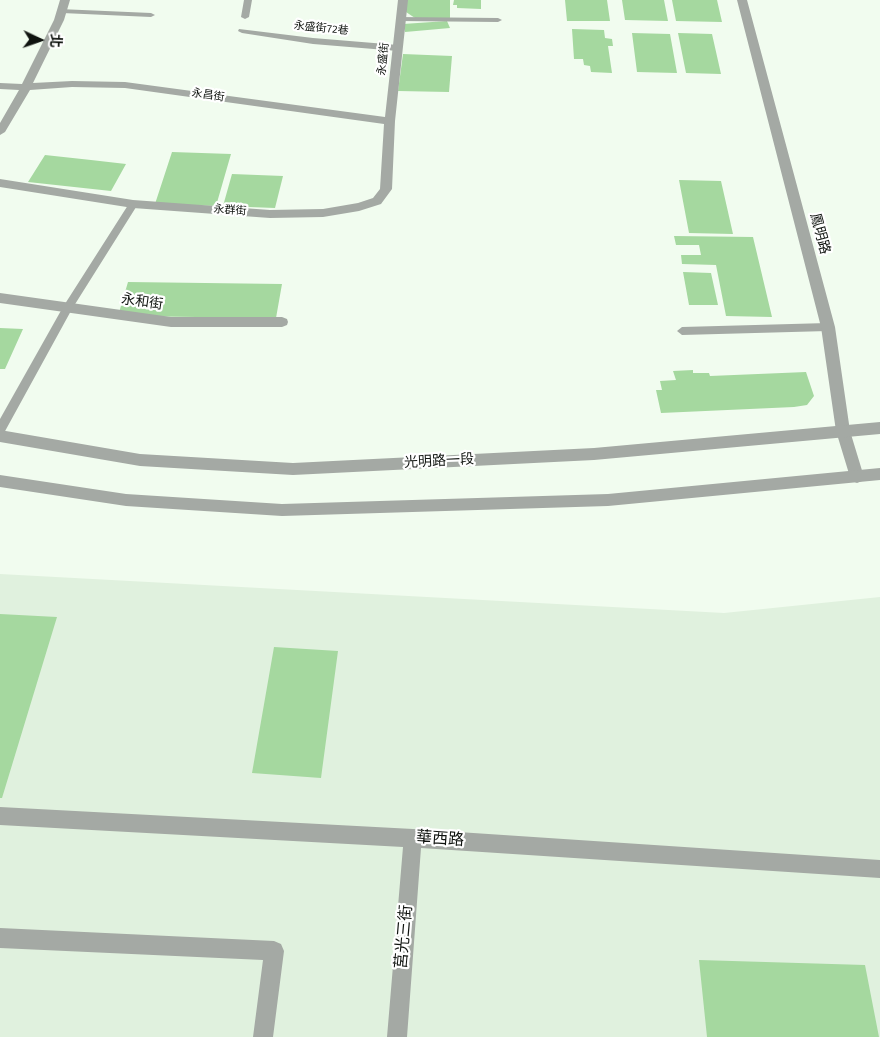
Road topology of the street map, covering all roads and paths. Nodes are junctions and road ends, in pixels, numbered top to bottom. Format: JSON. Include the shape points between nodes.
{"nodes":[{"id":1,"x":57,"y":0,"type":"edge"},
{"id":2,"x":248,"y":0,"type":"edge"},
{"id":3,"x":403,"y":0,"type":"edge"},
{"id":4,"x":742,"y":0,"type":"edge"},
{"id":5,"x":64,"y":4,"type":"edge"},
{"id":6,"x":151,"y":15,"type":"dead end"},
{"id":7,"x":244,"y":17,"type":"dead end"},
{"id":8,"x":401,"y":19,"type":"junction"},
{"id":9,"x":498,"y":20,"type":"dead end"},
{"id":10,"x":242,"y":31,"type":"dead end"},
{"id":11,"x":398,"y":48,"type":"junction"},
{"id":12,"x":0,"y":86,"type":"edge"},
{"id":13,"x":26,"y":87,"type":"junction"},
{"id":14,"x":390,"y":121,"type":"junction"},
{"id":15,"x":0,"y":132,"type":"edge"},
{"id":16,"x":0,"y":184,"type":"edge"},
{"id":17,"x":133,"y":204,"type":"junction"},
{"id":18,"x":0,"y":298,"type":"edge"},
{"id":19,"x":68,"y":308,"type":"junction"},
{"id":20,"x":282,"y":322,"type":"dead end"},
{"id":21,"x":828,"y":327,"type":"junction"},
{"id":22,"x":682,"y":331,"type":"dead end"},
{"id":23,"x":880,"y":428,"type":"edge"},
{"id":24,"x":0,"y":430,"type":"edge"},
{"id":25,"x":843,"y":431,"type":"junction"},
{"id":26,"x":0,"y":436,"type":"edge"},
{"id":27,"x":880,"y":474,"type":"edge"},
{"id":28,"x":857,"y":476,"type":"junction"},
{"id":29,"x":0,"y":482,"type":"edge"},
{"id":30,"x":0,"y":816,"type":"edge"},
{"id":31,"x":413,"y":838,"type":"junction"},
{"id":32,"x":880,"y":869,"type":"edge"},
{"id":33,"x":0,"y":938,"type":"edge"},
{"id":34,"x":264,"y":1037,"type":"edge"},
{"id":35,"x":398,"y":1037,"type":"edge"}],
"edges":[{"from":1,"to":5,"type":"street"},
{"from":2,"to":7,"type":"lane"},
{"from":3,"to":8,"type":"street","name":"永盛街"},
{"from":4,"to":21,"type":"street","name":"鳳明路"},
{"from":5,"to":6,"type":"lane"},
{"from":5,"to":13,"type":"street"},
{"from":8,"to":9,"type":"lane"},
{"from":8,"to":11,"type":"street","name":"永盛街"},
{"from":10,"to":11,"type":"lane","name":"永盛街72巷"},
{"from":11,"to":14,"type":"street","name":"永盛街"},
{"from":12,"to":13,"type":"street","name":"永昌街"},
{"from":13,"to":14,"type":"street","name":"永昌街","via":[[125,85]]},
{"from":13,"to":15,"type":"street"},
{"from":14,"to":17,"type":"street","name":"永群街","via":[[386,189],[377,201],[359,207],[323,213],[270,214]]},
{"from":16,"to":17,"type":"street","name":"永群街"},
{"from":17,"to":19,"type":"lane"},
{"from":18,"to":19,"type":"street","name":"永和街"},
{"from":19,"to":20,"type":"street","name":"永和街","via":[[171,322]]},
{"from":19,"to":24,"type":"lane"},
{"from":21,"to":22,"type":"lane"},
{"from":21,"to":25,"type":"street","name":"鳳明路"},
{"from":23,"to":25,"type":"street","name":"光明路一段"},
{"from":25,"to":26,"type":"street","name":"光明路一段","via":[[594,454],[293,469],[140,460]]},
{"from":25,"to":28,"type":"street","name":"鳳明路"},
{"from":27,"to":28,"type":"street"},
{"from":28,"to":29,"type":"street","via":[[608,500],[282,510],[126,500]]},
{"from":30,"to":31,"type":"street","name":"華西路"},
{"from":31,"to":32,"type":"street","name":"華西路"},
{"from":31,"to":35,"type":"street","name":"莒光三街"},
{"from":33,"to":34,"type":"street","via":[[274,951]]}]}
